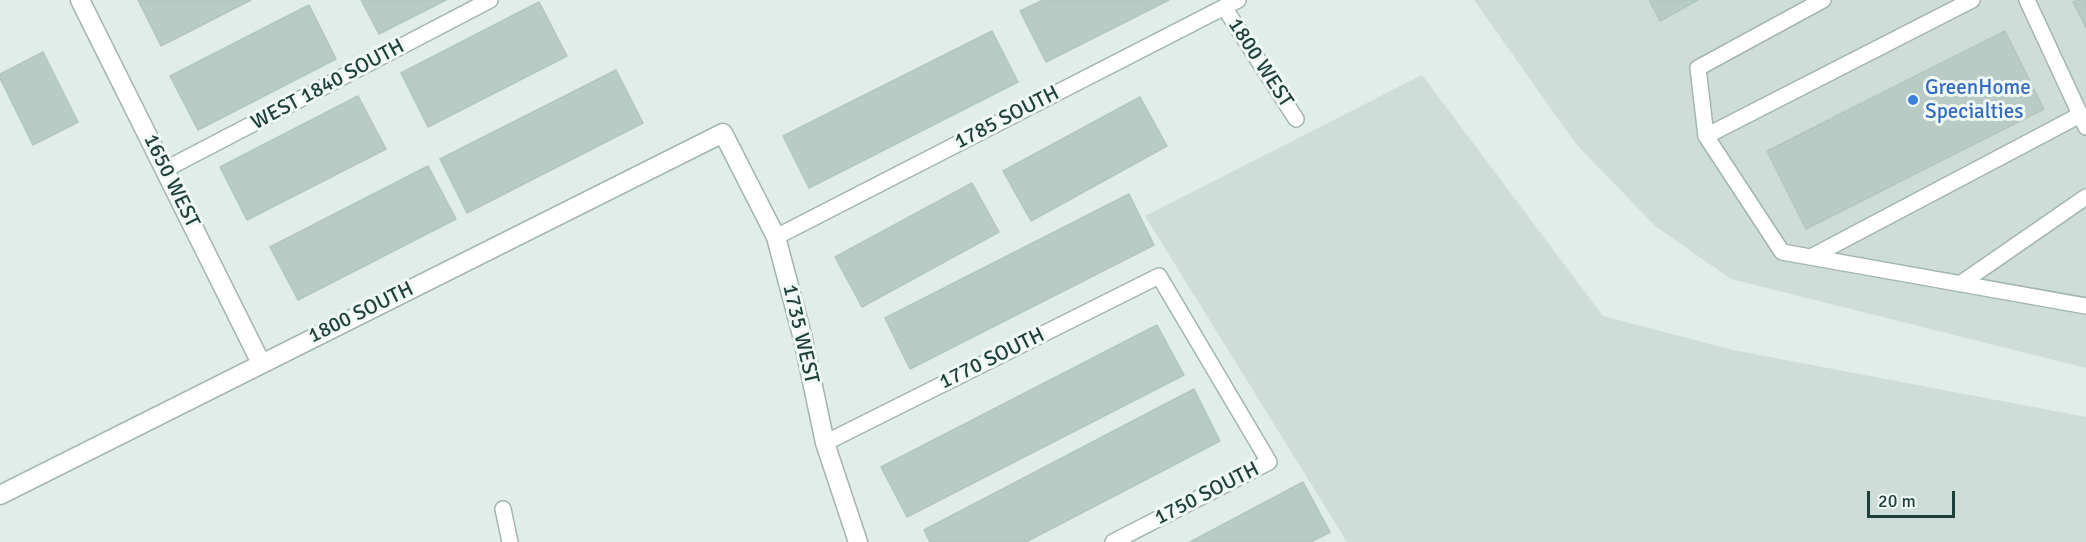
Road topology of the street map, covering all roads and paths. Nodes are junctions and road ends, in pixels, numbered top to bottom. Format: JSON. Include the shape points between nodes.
{"nodes":[{"id":1,"x":80,"y":0,"type":"edge"},
{"id":2,"x":490,"y":0,"type":"edge"},
{"id":3,"x":1238,"y":0,"type":"edge"},
{"id":4,"x":1823,"y":0,"type":"edge"},
{"id":5,"x":1972,"y":0,"type":"edge"},
{"id":6,"x":2026,"y":0,"type":"edge"},
{"id":7,"x":1224,"y":8,"type":"junction"},
{"id":8,"x":1296,"y":119,"type":"dead end"},
{"id":9,"x":2083,"y":121,"type":"edge"},
{"id":10,"x":723,"y":133,"type":"joint"},
{"id":11,"x":1706,"y":136,"type":"junction"},
{"id":12,"x":166,"y":169,"type":"junction"},
{"id":13,"x":2086,"y":197,"type":"edge"},
{"id":14,"x":776,"y":237,"type":"junction"},
{"id":15,"x":1811,"y":257,"type":"junction"},
{"id":16,"x":1960,"y":284,"type":"junction"},
{"id":17,"x":2086,"y":306,"type":"edge"},
{"id":18,"x":261,"y":363,"type":"junction"},
{"id":19,"x":825,"y":443,"type":"junction"},
{"id":20,"x":1269,"y":462,"type":"joint"},
{"id":21,"x":0,"y":495,"type":"edge"},
{"id":22,"x":502,"y":509,"type":"dead end"},
{"id":23,"x":510,"y":542,"type":"edge"},
{"id":24,"x":858,"y":542,"type":"edge"},
{"id":25,"x":1113,"y":542,"type":"edge"}],
"edges":[{"from":1,"to":12,"type":"street","name":"1650 WEST"},
{"from":2,"to":12,"type":"lane","name":"WEST 1840 SOUTH"},
{"from":3,"to":7,"type":"lane","name":"1785 SOUTH"},
{"from":4,"to":11,"type":"lane","via":[[1698,68]]},
{"from":5,"to":11,"type":"lane"},
{"from":6,"to":9,"type":"lane"},
{"from":7,"to":8,"type":"lane","name":"1800 WEST"},
{"from":7,"to":14,"type":"lane","name":"1785 SOUTH"},
{"from":9,"to":15,"type":"lane"},
{"from":10,"to":14,"type":"street","name":"1735 WEST"},
{"from":10,"to":18,"type":"street","name":"1800 SOUTH"},
{"from":11,"to":15,"type":"lane","via":[[1782,252]]},
{"from":12,"to":18,"type":"street","name":"1650 WEST"},
{"from":13,"to":16,"type":"lane"},
{"from":14,"to":19,"type":"street","name":"1735 WEST"},
{"from":15,"to":16,"type":"lane"},
{"from":16,"to":17,"type":"lane"},
{"from":18,"to":21,"type":"street","name":"1800 SOUTH"},
{"from":19,"to":20,"type":"lane","name":"1770 SOUTH","via":[[1159,276]]},
{"from":19,"to":24,"type":"street","name":"1735 WEST"},
{"from":20,"to":25,"type":"lane","name":"1750 SOUTH"},
{"from":22,"to":23,"type":"lane"}]}
